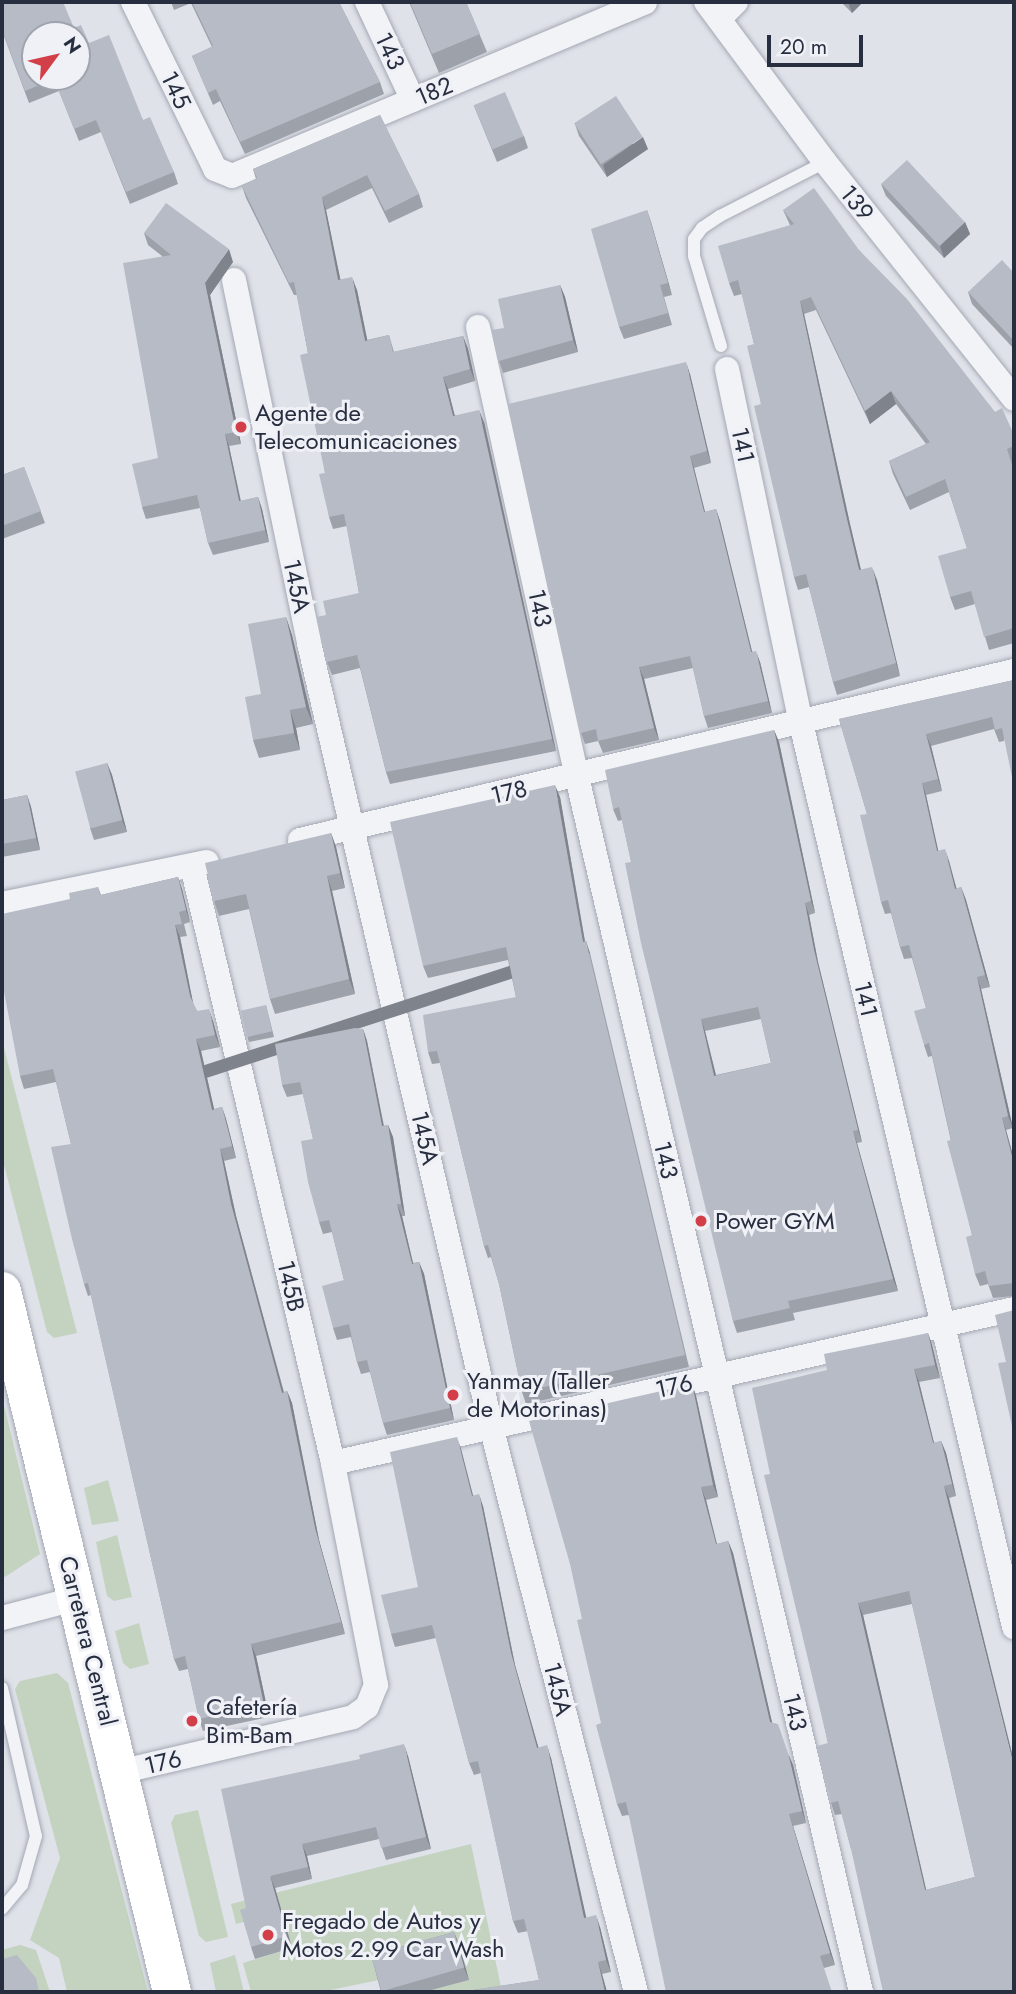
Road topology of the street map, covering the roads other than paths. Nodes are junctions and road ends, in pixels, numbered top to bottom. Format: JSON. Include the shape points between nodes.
{"nodes":[{"id":1,"x":133,"y":2,"type":"edge"},
{"id":2,"x":367,"y":2,"type":"edge"},
{"id":3,"x":645,"y":2,"type":"edge"},
{"id":4,"x":720,"y":8,"type":"edge"},
{"id":5,"x":413,"y":100,"type":"junction"},
{"id":6,"x":825,"y":162,"type":"junction"},
{"id":7,"x":223,"y":174,"type":"joint"},
{"id":8,"x":234,"y":280,"type":"dead end"},
{"id":9,"x":478,"y":327,"type":"dead end"},
{"id":10,"x":724,"y":357,"type":"joint"},
{"id":11,"x":1014,"y":399,"type":"edge"},
{"id":12,"x":1014,"y":671,"type":"edge"},
{"id":13,"x":802,"y":723,"type":"junction"},
{"id":14,"x":577,"y":777,"type":"junction"},
{"id":15,"x":354,"y":827,"type":"junction"},
{"id":16,"x":271,"y":847,"type":"edge"},
{"id":17,"x":232,"y":857,"type":"edge"},
{"id":18,"x":192,"y":866,"type":"junction"},
{"id":19,"x":2,"y":904,"type":"edge"},
{"id":20,"x":2,"y":1290,"type":"edge"},
{"id":21,"x":1014,"y":1309,"type":"edge"},
{"id":22,"x":942,"y":1324,"type":"junction"},
{"id":23,"x":716,"y":1377,"type":"junction"},
{"id":24,"x":491,"y":1426,"type":"junction"},
{"id":25,"x":333,"y":1463,"type":"junction"},
{"id":26,"x":78,"y":1598,"type":"junction"},
{"id":27,"x":2,"y":1618,"type":"edge"},
{"id":28,"x":1014,"y":1627,"type":"edge"},
{"id":29,"x":2,"y":1688,"type":"edge"},
{"id":30,"x":367,"y":1707,"type":"joint"},
{"id":31,"x":119,"y":1772,"type":"junction"},
{"id":32,"x":2,"y":1909,"type":"edge"},
{"id":33,"x":172,"y":1992,"type":"edge"},
{"id":34,"x":636,"y":1992,"type":"edge"},
{"id":35,"x":861,"y":1992,"type":"edge"}],
"edges":[{"from":1,"to":7,"type":"street","name":"145","via":[[215,169]]},
{"from":2,"to":5,"type":"street","name":"143"},
{"from":3,"to":5,"type":"street","name":"182"},
{"from":4,"to":6,"type":"street","name":"139"},
{"from":5,"to":7,"type":"street","name":"182","via":[[232,176]]},
{"from":6,"to":10,"type":"lane","via":[[720,216],[694,239],[694,256]]},
{"from":6,"to":11,"type":"street","name":"139"},
{"from":8,"to":15,"type":"street","name":"145A","via":[[303,617]]},
{"from":9,"to":14,"type":"street","name":"143"},
{"from":10,"to":13,"type":"street","name":"141"},
{"from":12,"to":13,"type":"street","name":"178"},
{"from":13,"to":14,"type":"street","name":"178"},
{"from":13,"to":22,"type":"street","name":"141"},
{"from":14,"to":15,"type":"street","name":"178"},
{"from":14,"to":23,"type":"street","name":"143"},
{"from":15,"to":16,"type":"street","name":"178"},
{"from":15,"to":24,"type":"street","name":"145A"},
{"from":17,"to":18,"type":"street"},
{"from":18,"to":19,"type":"street"},
{"from":18,"to":25,"type":"street","name":"145B"},
{"from":20,"to":26,"type":"main road","name":"Carretera Central"},
{"from":21,"to":22,"type":"street","name":"176"},
{"from":22,"to":23,"type":"street","name":"176"},
{"from":22,"to":28,"type":"street","name":"141"},
{"from":23,"to":24,"type":"street","name":"176"},
{"from":23,"to":35,"type":"street","name":"143"},
{"from":24,"to":25,"type":"street","name":"176"},
{"from":24,"to":34,"type":"street","name":"145A"},
{"from":25,"to":30,"type":"street","name":"145B","via":[[376,1685]]},
{"from":26,"to":27,"type":"street"},
{"from":26,"to":31,"type":"main road","name":"Carretera Central"},
{"from":29,"to":32,"type":"lane","via":[[36,1836],[22,1885]]},
{"from":30,"to":31,"type":"street","name":"176","via":[[353,1717]]},
{"from":31,"to":33,"type":"main road","name":"Carretera Central"}]}
